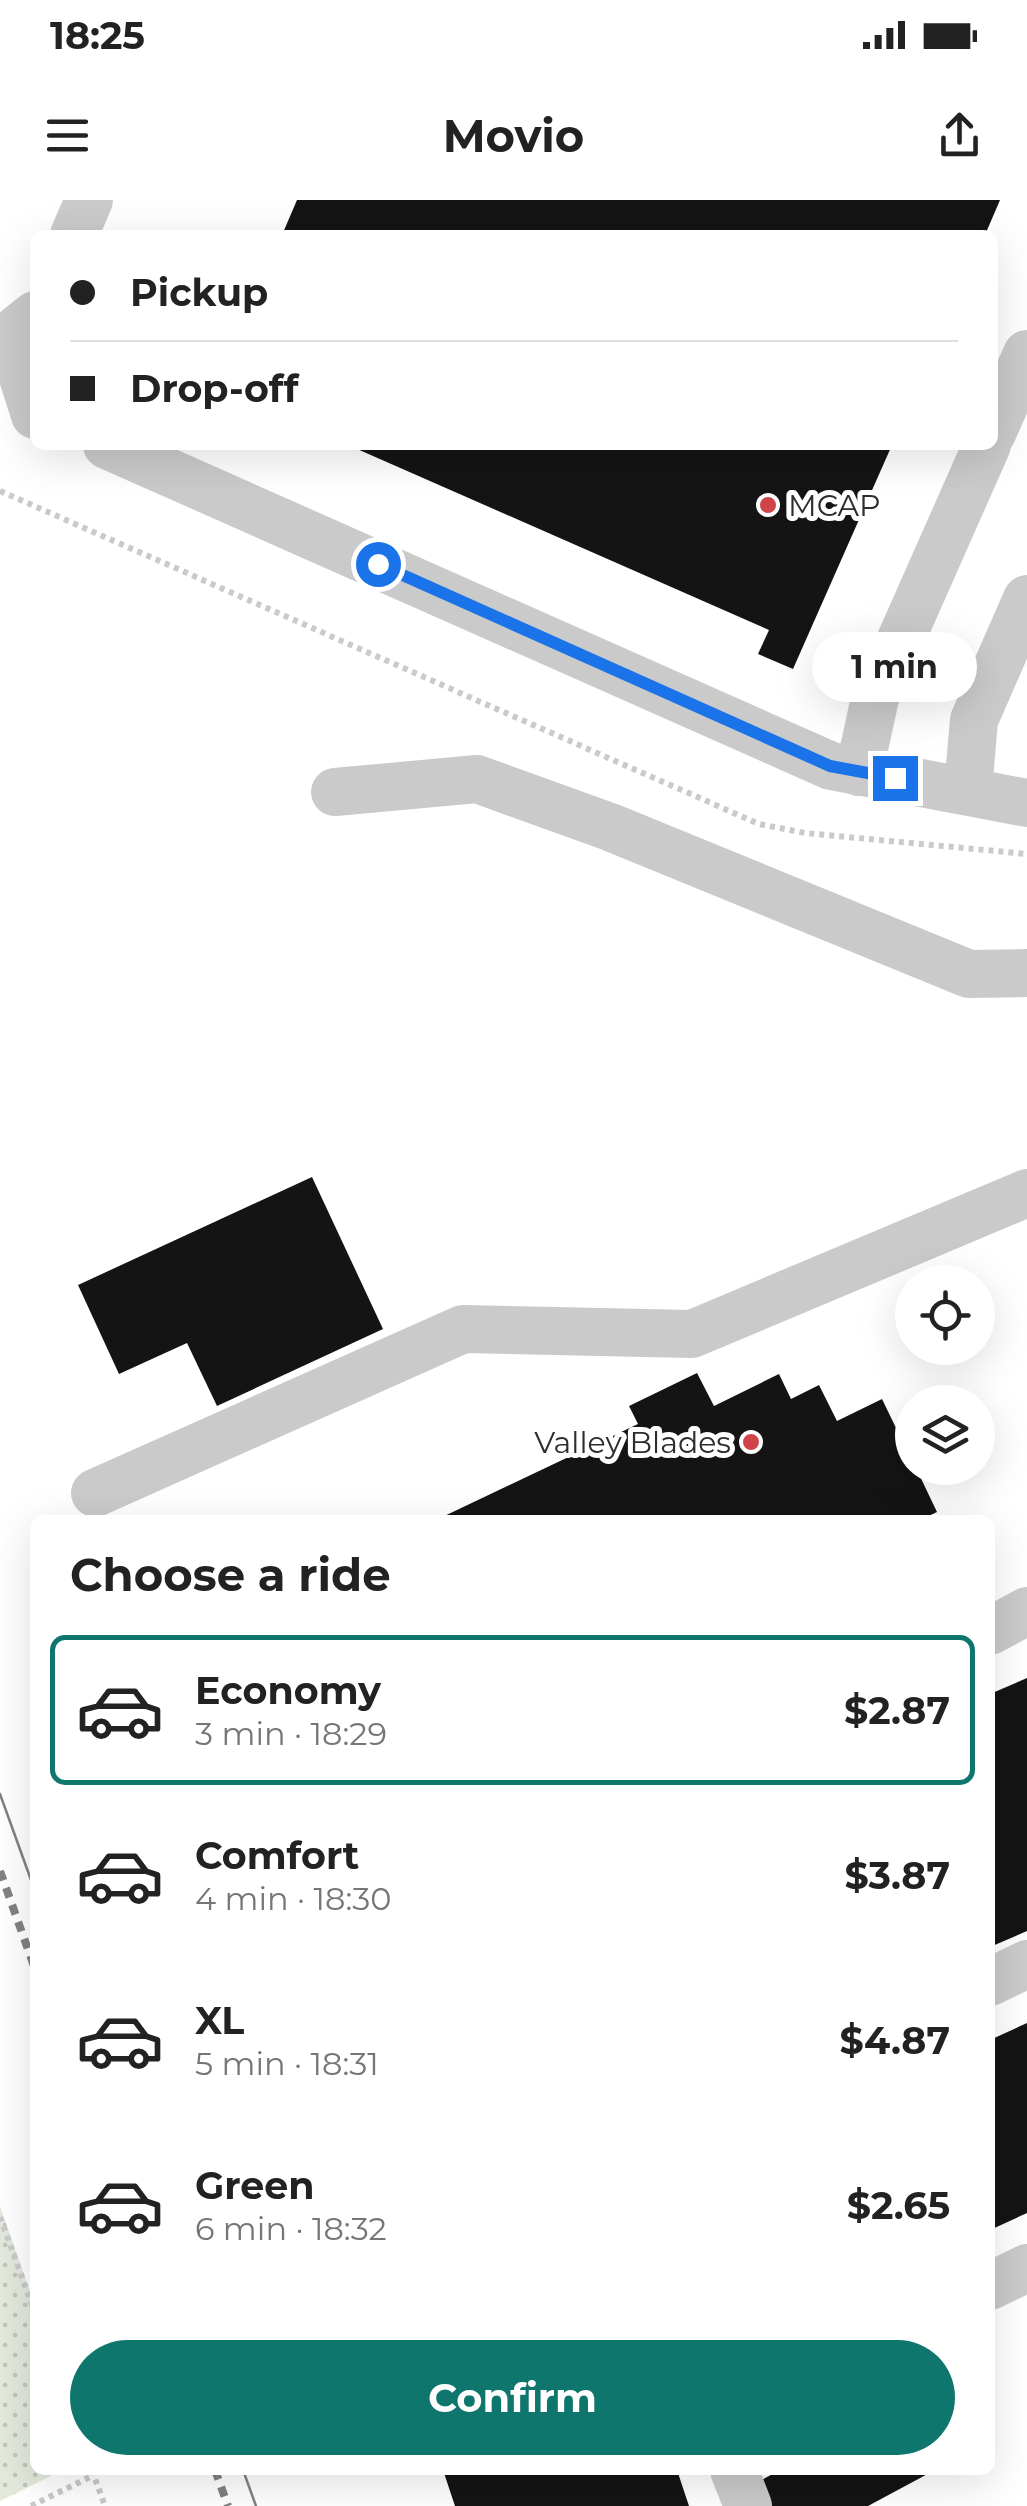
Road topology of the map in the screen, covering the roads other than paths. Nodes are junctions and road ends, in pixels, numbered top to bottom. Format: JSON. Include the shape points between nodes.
{"nodes":[{"id":1,"x":89,"y":200,"type":"edge"},
{"id":2,"x":76,"y":230,"type":"edge"},
{"id":3,"x":30,"y":319,"type":"edge"},
{"id":4,"x":1027,"y":354,"type":"edge"},
{"id":5,"x":30,"y":399,"type":"edge"},
{"id":6,"x":998,"y":419,"type":"edge"},
{"id":7,"x":118,"y":450,"type":"edge"},
{"id":8,"x":985,"y":450,"type":"edge"},
{"id":9,"x":1027,"y":599,"type":"edge"},
{"id":10,"x":859,"y":772,"type":"junction"},
{"id":11,"x":968,"y":790,"type":"junction"},
{"id":12,"x":335,"y":792,"type":"dead end"},
{"id":13,"x":1027,"y":802,"type":"edge"},
{"id":14,"x":1027,"y":973,"type":"edge"},
{"id":15,"x":1027,"y":1193,"type":"edge"},
{"id":16,"x":94,"y":1493,"type":"dead end"},
{"id":17,"x":1027,"y":1612,"type":"edge"},
{"id":18,"x":995,"y":1628,"type":"edge"},
{"id":19,"x":1027,"y":1964,"type":"edge"},
{"id":20,"x":995,"y":1980,"type":"edge"},
{"id":21,"x":1027,"y":2268,"type":"edge"},
{"id":22,"x":995,"y":2284,"type":"edge"},
{"id":23,"x":736,"y":2475,"type":"edge"},
{"id":24,"x":748,"y":2506,"type":"edge"}],
"edges":[{"from":1,"to":2,"type":"lane"},
{"from":3,"to":5,"type":"lane","via":[[5,339]]},
{"from":4,"to":6,"type":"lane"},
{"from":7,"to":10,"type":"lane","via":[[830,766]]},
{"from":8,"to":10,"type":"lane","via":[[875,698]]},
{"from":9,"to":11,"type":"lane","via":[[974,720]]},
{"from":10,"to":11,"type":"lane"},
{"from":11,"to":13,"type":"lane"},
{"from":12,"to":14,"type":"lane","via":[[477,779],[970,974]]},
{"from":15,"to":16,"type":"lane","via":[[692,1334],[463,1329]]},
{"from":17,"to":18,"type":"lane"},
{"from":19,"to":20,"type":"lane"},
{"from":21,"to":22,"type":"lane"},
{"from":23,"to":24,"type":"lane"}]}
